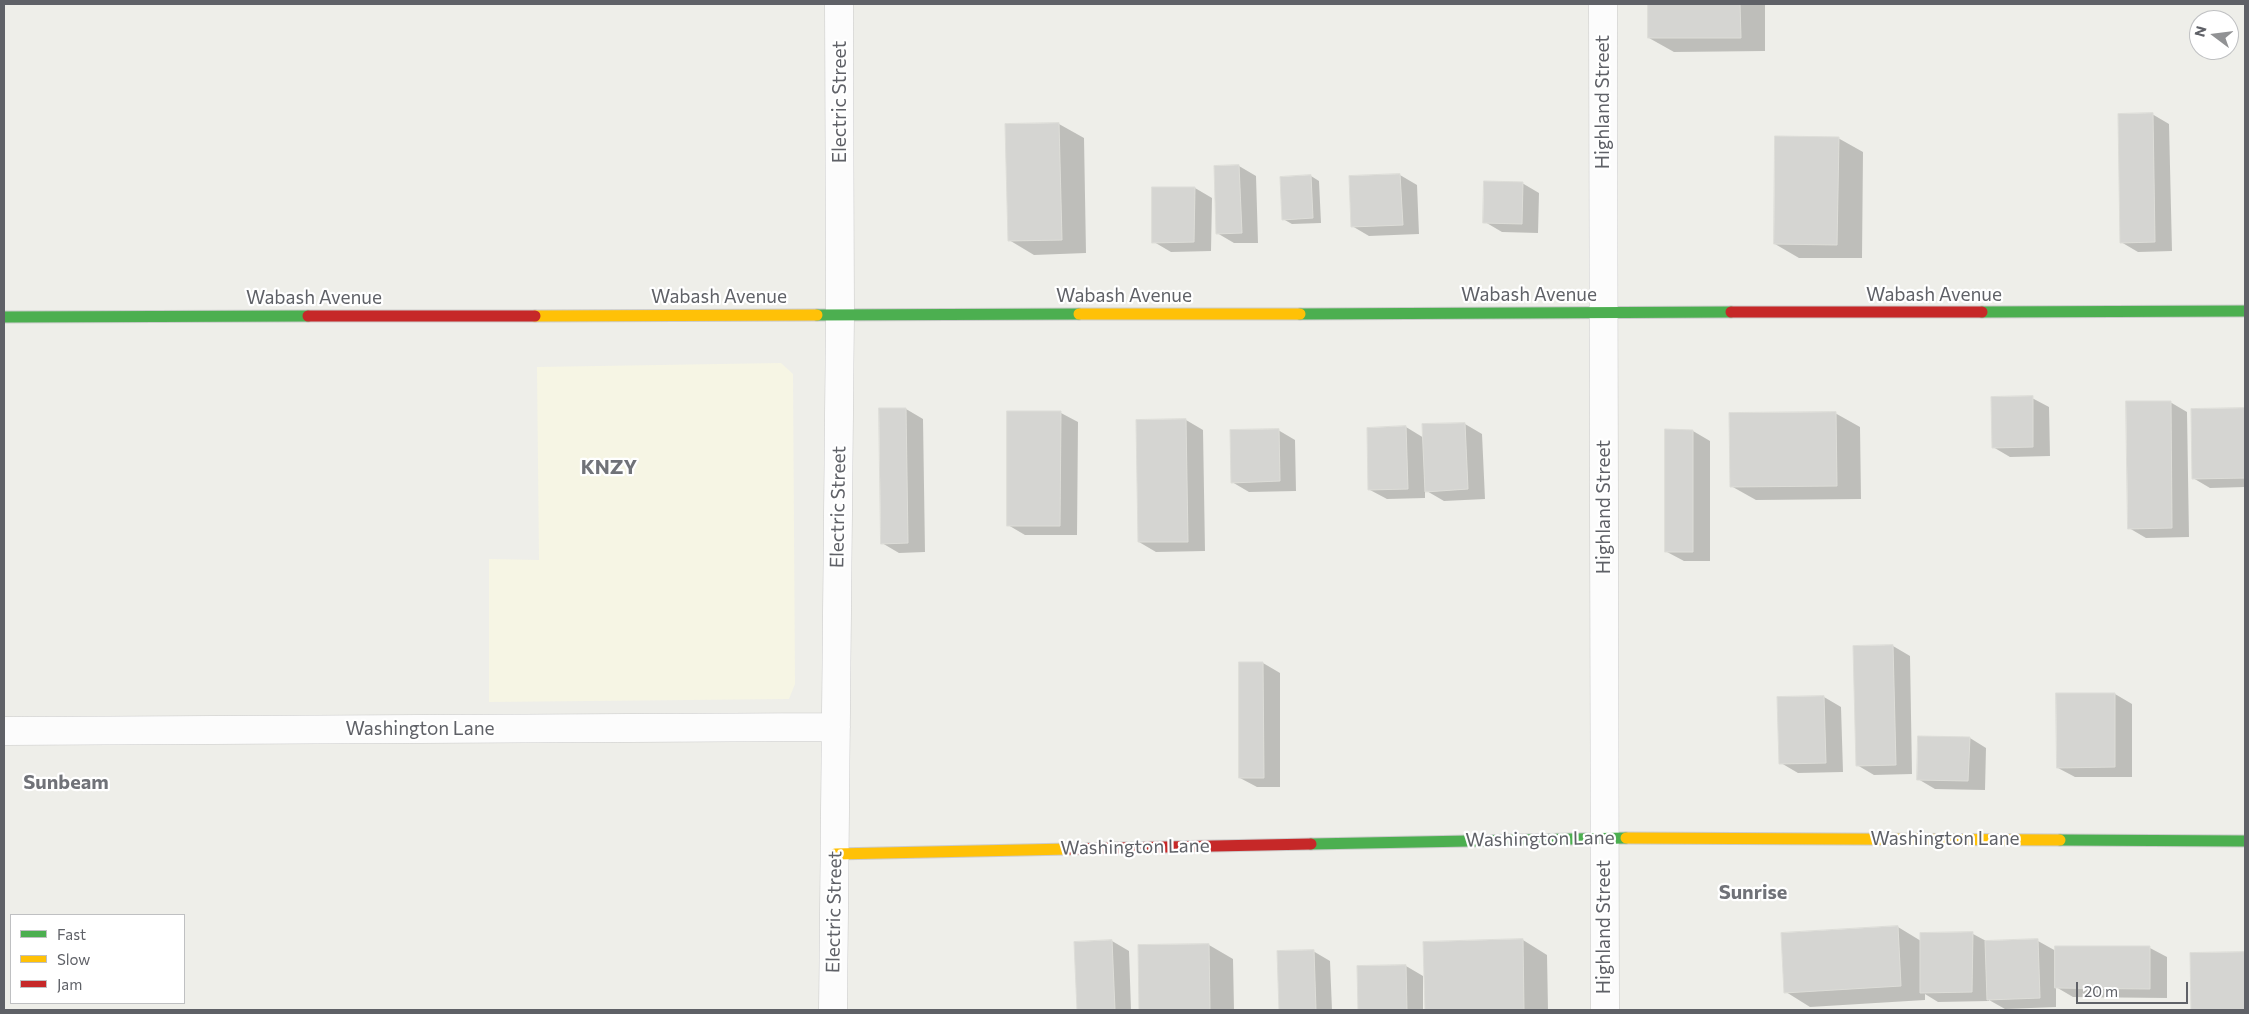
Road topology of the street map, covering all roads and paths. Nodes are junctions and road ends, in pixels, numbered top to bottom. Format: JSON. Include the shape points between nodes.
{"nodes":[{"id":1,"x":839,"y":4,"type":"edge"},
{"id":2,"x":1603,"y":4,"type":"edge"},
{"id":3,"x":2245,"y":311,"type":"edge"},
{"id":4,"x":1604,"y":313,"type":"junction"},
{"id":5,"x":840,"y":315,"type":"junction"},
{"id":6,"x":4,"y":317,"type":"edge"},
{"id":7,"x":836,"y":728,"type":"junction"},
{"id":8,"x":4,"y":731,"type":"edge"},
{"id":9,"x":1604,"y":838,"type":"junction"},
{"id":10,"x":2245,"y":841,"type":"edge"},
{"id":11,"x":835,"y":854,"type":"junction"},
{"id":12,"x":834,"y":1010,"type":"edge"},
{"id":13,"x":1605,"y":1010,"type":"edge"}],
"edges":[{"from":1,"to":5,"type":"street","name":"Electric Street"},
{"from":2,"to":4,"type":"street","name":"Highland Street"},
{"from":3,"to":4,"type":"street","name":"Wabash Avenue"},
{"from":4,"to":5,"type":"street","name":"Wabash Avenue"},
{"from":4,"to":9,"type":"street","name":"Highland Street"},
{"from":5,"to":6,"type":"street","name":"Wabash Avenue"},
{"from":5,"to":7,"type":"street","name":"Electric Street"},
{"from":7,"to":8,"type":"street","name":"Washington Lane"},
{"from":7,"to":11,"type":"street","name":"Electric Street"},
{"from":9,"to":10,"type":"street","name":"Washington Lane"},
{"from":9,"to":11,"type":"street","name":"Washington Lane"},
{"from":9,"to":13,"type":"street","name":"Highland Street"},
{"from":11,"to":12,"type":"street","name":"Electric Street"}]}
